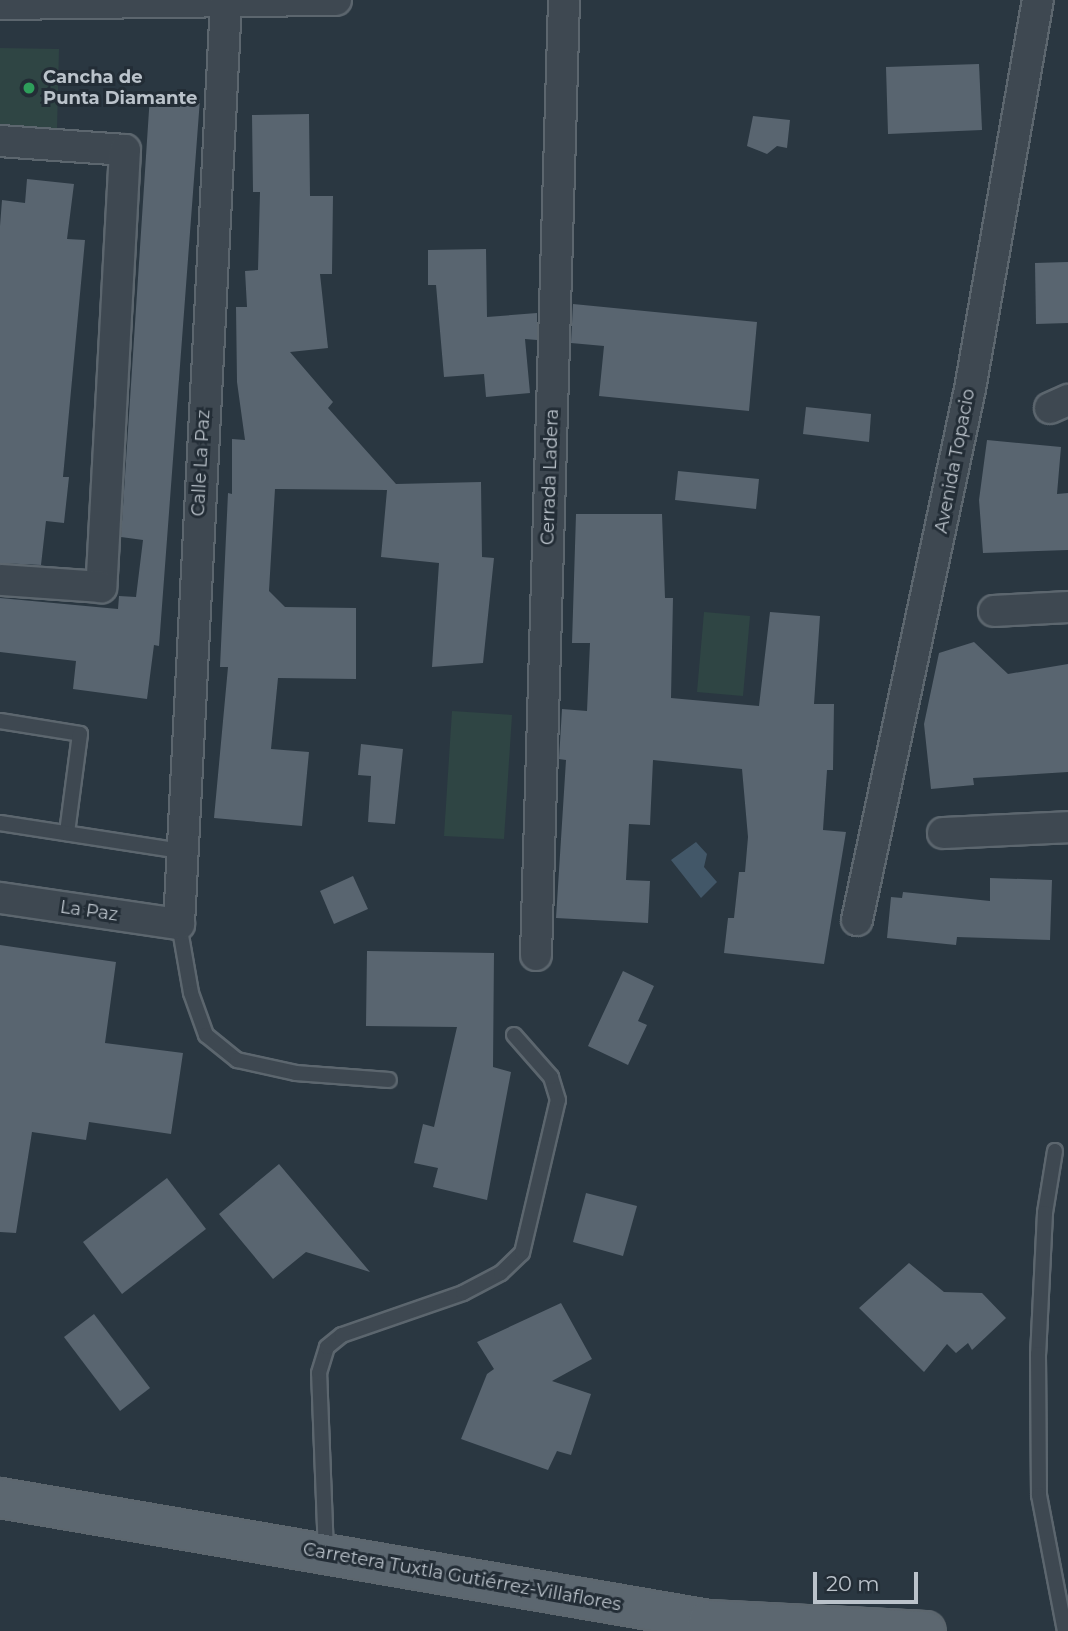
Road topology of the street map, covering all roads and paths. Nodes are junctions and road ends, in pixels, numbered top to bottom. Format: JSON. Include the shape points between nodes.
{"nodes":[{"id":1,"x":336,"y":0,"type":"edge"},
{"id":2,"x":564,"y":0,"type":"edge"},
{"id":3,"x":1038,"y":0,"type":"edge"},
{"id":4,"x":74,"y":1,"type":"edge"},
{"id":5,"x":226,"y":1,"type":"edge"},
{"id":6,"x":0,"y":4,"type":"edge"},
{"id":7,"x":0,"y":141,"type":"edge"},
{"id":8,"x":0,"y":580,"type":"edge"},
{"id":9,"x":1068,"y":607,"type":"edge"},
{"id":10,"x":994,"y":611,"type":"dead end"},
{"id":11,"x":0,"y":722,"type":"edge"},
{"id":12,"x":0,"y":823,"type":"edge"},
{"id":13,"x":1068,"y":827,"type":"edge"},
{"id":14,"x":67,"y":833,"type":"junction"},
{"id":15,"x":943,"y":833,"type":"dead end"},
{"id":16,"x":181,"y":852,"type":"junction"},
{"id":17,"x":0,"y":898,"type":"edge"},
{"id":18,"x":857,"y":920,"type":"dead end"},
{"id":19,"x":178,"y":924,"type":"junction"},
{"id":20,"x":536,"y":955,"type":"dead end"},
{"id":21,"x":514,"y":1035,"type":"dead end"},
{"id":22,"x":389,"y":1080,"type":"dead end"},
{"id":23,"x":1055,"y":1151,"type":"dead end"},
{"id":24,"x":0,"y":1498,"type":"edge"},
{"id":25,"x":326,"y":1554,"type":"junction"},
{"id":26,"x":926,"y":1631,"type":"edge"},
{"id":27,"x":1065,"y":1631,"type":"edge"}],
"edges":[{"from":1,"to":5,"type":"street"},
{"from":2,"to":20,"type":"street","name":"Cerrada Ladera"},
{"from":3,"to":18,"type":"street","name":"Avenida Topacio","via":[[970,389]]},
{"from":4,"to":5,"type":"street"},
{"from":4,"to":6,"type":"street"},
{"from":5,"to":16,"type":"street","name":"Calle La Paz"},
{"from":7,"to":8,"type":"street","via":[[125,150],[101,587]]},
{"from":9,"to":10,"type":"street"},
{"from":11,"to":14,"type":"lane","via":[[80,734]]},
{"from":12,"to":14,"type":"lane"},
{"from":13,"to":15,"type":"street"},
{"from":14,"to":16,"type":"lane"},
{"from":16,"to":19,"type":"street","name":"Calle La Paz"},
{"from":17,"to":19,"type":"street","name":"La Paz"},
{"from":19,"to":22,"type":"lane","via":[[191,993],[206,1035],[237,1060],[296,1073]]},
{"from":21,"to":25,"type":"lane","via":[[551,1077],[558,1100],[522,1253],[501,1273],[463,1293],[342,1335],[327,1347],[320,1373]]},
{"from":23,"to":27,"type":"lane","via":[[1045,1213],[1039,1494]]},
{"from":24,"to":25,"type":"main road","name":"Carretera Tuxtla Gutiérrez-Villaflores"},
{"from":25,"to":26,"type":"main road","name":"Carretera Tuxtla Gutiérrez-Villaflores","via":[[708,1620]]}]}
